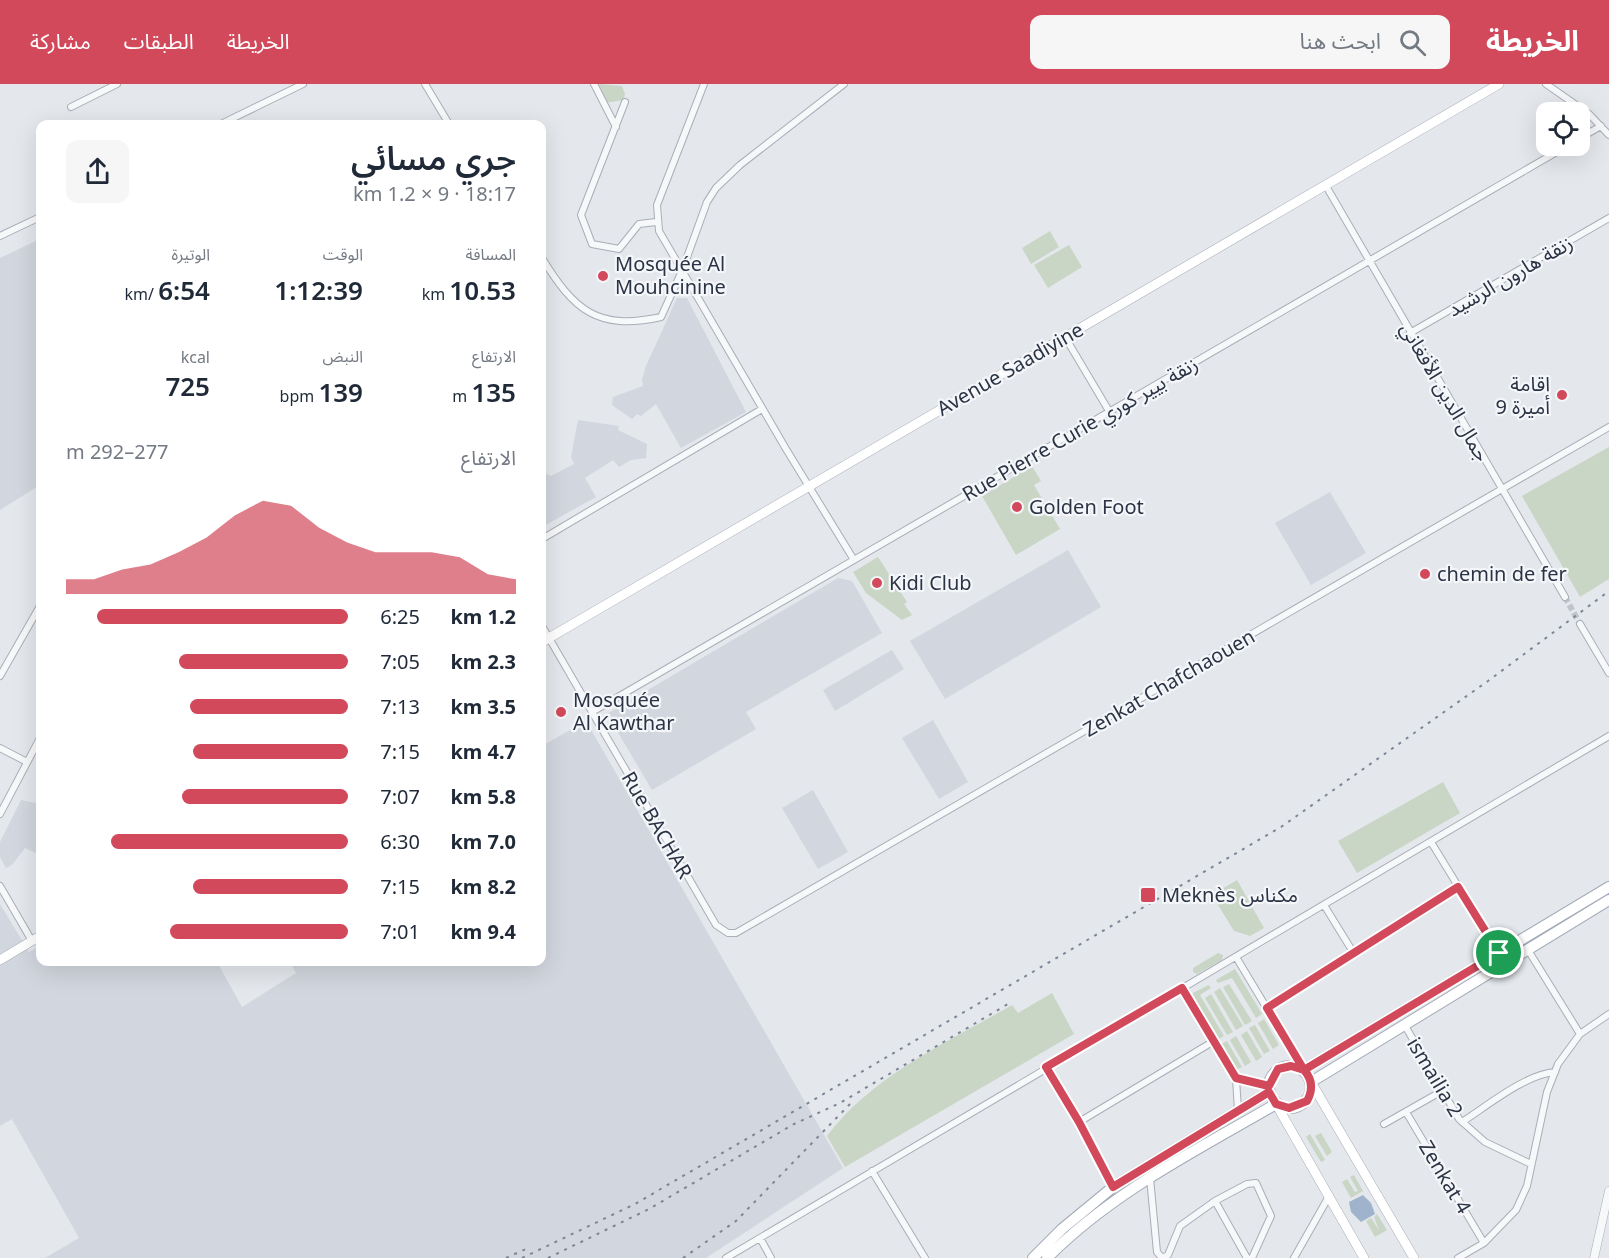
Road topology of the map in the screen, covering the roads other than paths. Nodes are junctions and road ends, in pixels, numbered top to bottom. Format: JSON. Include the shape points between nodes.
{"nodes":[{"id":1,"x":117,"y":84,"type":"edge"},
{"id":2,"x":303,"y":84,"type":"edge"},
{"id":3,"x":425,"y":84,"type":"edge"},
{"id":4,"x":594,"y":84,"type":"edge"},
{"id":5,"x":704,"y":84,"type":"edge"},
{"id":6,"x":844,"y":84,"type":"edge"},
{"id":7,"x":1486,"y":84,"type":"edge"},
{"id":8,"x":1499,"y":84,"type":"edge"},
{"id":9,"x":1549,"y":85,"type":"edge"},
{"id":10,"x":1478,"y":96,"type":"junction"},
{"id":11,"x":625,"y":102,"type":"dead end"},
{"id":12,"x":71,"y":107,"type":"dead end"},
{"id":13,"x":229,"y":120,"type":"edge"},
{"id":14,"x":447,"y":120,"type":"edge"},
{"id":15,"x":1601,"y":126,"type":"junction"},
{"id":16,"x":616,"y":127,"type":"junction"},
{"id":17,"x":1590,"y":132,"type":"edge"},
{"id":18,"x":1609,"y":135,"type":"edge"},
{"id":19,"x":1550,"y":156,"type":"edge"},
{"id":20,"x":1326,"y":186,"type":"junction"},
{"id":21,"x":36,"y":219,"type":"edge"},
{"id":22,"x":1609,"y":219,"type":"edge"},
{"id":23,"x":656,"y":222,"type":"junction"},
{"id":24,"x":0,"y":236,"type":"edge"},
{"id":25,"x":1369,"y":261,"type":"junction"},
{"id":26,"x":546,"y":264,"type":"edge"},
{"id":27,"x":682,"y":271,"type":"junction"},
{"id":28,"x":1410,"y":333,"type":"junction"},
{"id":29,"x":1065,"y":337,"type":"junction"},
{"id":30,"x":762,"y":409,"type":"junction"},
{"id":31,"x":1109,"y":411,"type":"junction"},
{"id":32,"x":1609,"y":427,"type":"edge"},
{"id":33,"x":808,"y":487,"type":"junction"},
{"id":34,"x":1502,"y":489,"type":"junction"},
{"id":35,"x":546,"y":537,"type":"edge"},
{"id":36,"x":854,"y":560,"type":"junction"},
{"id":37,"x":1565,"y":597,"type":"tunnel mouth"},
{"id":38,"x":36,"y":613,"type":"edge"},
{"id":39,"x":1580,"y":624,"type":"tunnel mouth"},
{"id":40,"x":546,"y":639,"type":"edge"},
{"id":41,"x":546,"y":642,"type":"edge"},
{"id":42,"x":1609,"y":673,"type":"edge"},
{"id":43,"x":0,"y":676,"type":"edge"},
{"id":44,"x":592,"y":712,"type":"junction"},
{"id":45,"x":1609,"y":736,"type":"edge"},
{"id":46,"x":36,"y":745,"type":"edge"},
{"id":47,"x":0,"y":748,"type":"edge"},
{"id":48,"x":27,"y":762,"type":"junction"},
{"id":49,"x":0,"y":814,"type":"edge"},
{"id":50,"x":1431,"y":842,"type":"junction"},
{"id":51,"x":0,"y":886,"type":"edge"},
{"id":52,"x":1458,"y":887,"type":"junction"},
{"id":53,"x":1609,"y":887,"type":"edge"},
{"id":54,"x":1609,"y":900,"type":"edge"},
{"id":55,"x":1324,"y":905,"type":"junction"},
{"id":56,"x":728,"y":933,"type":"joint"},
{"id":57,"x":36,"y":939,"type":"edge"},
{"id":58,"x":1528,"y":950,"type":"junction"},
{"id":59,"x":1353,"y":952,"type":"junction"},
{"id":60,"x":1499,"y":953,"type":"junction"},
{"id":61,"x":1236,"y":957,"type":"junction"},
{"id":62,"x":0,"y":960,"type":"edge"},
{"id":63,"x":1182,"y":988,"type":"junction"},
{"id":64,"x":1267,"y":1008,"type":"junction"},
{"id":65,"x":1609,"y":1014,"type":"edge"},
{"id":66,"x":1404,"y":1024,"type":"junction"},
{"id":67,"x":1580,"y":1034,"type":"junction"},
{"id":68,"x":1215,"y":1041,"type":"junction"},
{"id":69,"x":1046,"y":1067,"type":"junction"},
{"id":70,"x":1304,"y":1070,"type":"junction"},
{"id":71,"x":1555,"y":1072,"type":"junction"},
{"id":72,"x":1236,"y":1078,"type":"junction"},
{"id":73,"x":1311,"y":1082,"type":"junction"},
{"id":74,"x":1269,"y":1089,"type":"junction"},
{"id":75,"x":1442,"y":1090,"type":"junction"},
{"id":76,"x":1276,"y":1104,"type":"junction"},
{"id":77,"x":1238,"y":1112,"type":"junction"},
{"id":78,"x":1406,"y":1112,"type":"junction"},
{"id":79,"x":1079,"y":1122,"type":"junction"},
{"id":80,"x":1462,"y":1122,"type":"junction"},
{"id":81,"x":1384,"y":1124,"type":"dead end"},
{"id":82,"x":1531,"y":1164,"type":"junction"},
{"id":83,"x":872,"y":1171,"type":"junction"},
{"id":84,"x":1150,"y":1178,"type":"junction"},
{"id":85,"x":1113,"y":1187,"type":"junction"},
{"id":86,"x":1609,"y":1191,"type":"edge"},
{"id":87,"x":1328,"y":1198,"type":"junction"},
{"id":88,"x":1215,"y":1201,"type":"junction"},
{"id":89,"x":760,"y":1238,"type":"junction"},
{"id":90,"x":1484,"y":1243,"type":"junction"},
{"id":91,"x":726,"y":1258,"type":"edge"},
{"id":92,"x":771,"y":1258,"type":"edge"},
{"id":93,"x":925,"y":1258,"type":"edge"},
{"id":94,"x":1033,"y":1258,"type":"edge"},
{"id":95,"x":1047,"y":1258,"type":"edge"},
{"id":96,"x":1247,"y":1258,"type":"edge"},
{"id":97,"x":1252,"y":1258,"type":"edge"},
{"id":98,"x":1294,"y":1258,"type":"edge"},
{"id":99,"x":1364,"y":1258,"type":"edge"},
{"id":100,"x":1414,"y":1258,"type":"edge"},
{"id":101,"x":1458,"y":1258,"type":"edge"},
{"id":102,"x":1594,"y":1258,"type":"edge"}],
"edges":[{"from":1,"to":12,"type":"street"},
{"from":2,"to":13,"type":"street"},
{"from":3,"to":14,"type":"street"},
{"from":4,"to":16,"type":"street"},
{"from":5,"to":23,"type":"street","via":[[663,185]]},
{"from":6,"to":27,"type":"street","via":[[725,177],[707,202]]},
{"from":7,"to":10,"type":"main road","name":"Avenue Saadiyine"},
{"from":8,"to":10,"type":"main road","name":"Avenue Saadiyine"},
{"from":9,"to":15,"type":"street"},
{"from":10,"to":20,"type":"main road","name":"Avenue Saadiyine"},
{"from":11,"to":16,"type":"street"},
{"from":15,"to":17,"type":"street"},
{"from":15,"to":18,"type":"street"},
{"from":16,"to":23,"type":"street","via":[[581,220],[592,244],[619,249],[639,224]]},
{"from":19,"to":25,"type":"street","name":"Rue Pierre Curie زنقة بيير كوري"},
{"from":20,"to":25,"type":"street","name":"جمال الدين الأفغاني"},
{"from":20,"to":29,"type":"main road","name":"Avenue Saadiyine"},
{"from":21,"to":24,"type":"street"},
{"from":22,"to":28,"type":"street","name":"زنقة هارون الرشيد"},
{"from":23,"to":27,"type":"street"},
{"from":25,"to":28,"type":"street","name":"جمال الدين الأفغاني"},
{"from":25,"to":31,"type":"street","name":"Rue Pierre Curie زنقة بيير كوري"},
{"from":26,"to":27,"type":"street","via":[[575,304],[590,315],[616,322],[661,317]]},
{"from":27,"to":30,"type":"street"},
{"from":28,"to":34,"type":"street","name":"جمال الدين الأفغاني"},
{"from":29,"to":31,"type":"street"},
{"from":29,"to":33,"type":"main road","name":"Avenue Saadiyine"},
{"from":30,"to":33,"type":"street"},
{"from":30,"to":35,"type":"street"},
{"from":31,"to":36,"type":"street","name":"Rue Pierre Curie زنقة بيير كوري"},
{"from":32,"to":34,"type":"street","name":"Zenkat Chafchaouen"},
{"from":33,"to":36,"type":"street"},
{"from":33,"to":40,"type":"main road","name":"Avenue Saadiyine"},
{"from":34,"to":37,"type":"street","name":"جمال الدين الأفغاني"},
{"from":34,"to":56,"type":"street","name":"Zenkat Chafchaouen","via":[[985,791],[736,933]]},
{"from":36,"to":44,"type":"street","name":"Rue Pierre Curie زنقة بيير كوري"},
{"from":38,"to":43,"type":"street"},
{"from":39,"to":42,"type":"street"},
{"from":41,"to":44,"type":"street","name":"Rue BACHAR"},
{"from":44,"to":56,"type":"street","name":"Rue BACHAR","via":[[704,906],[716,925]]},
{"from":45,"to":50,"type":"street"},
{"from":46,"to":48,"type":"street"},
{"from":47,"to":48,"type":"street"},
{"from":48,"to":49,"type":"street"},
{"from":50,"to":52,"type":"street"},
{"from":50,"to":55,"type":"street"},
{"from":51,"to":57,"type":"street"},
{"from":52,"to":59,"type":"street"},
{"from":52,"to":60,"type":"street"},
{"from":53,"to":60,"type":"main road"},
{"from":54,"to":58,"type":"main road"},
{"from":55,"to":59,"type":"street"},
{"from":55,"to":61,"type":"street"},
{"from":57,"to":62,"type":"main road"},
{"from":58,"to":66,"type":"main road"},
{"from":58,"to":67,"type":"street"},
{"from":59,"to":64,"type":"street"},
{"from":60,"to":70,"type":"main road"},
{"from":61,"to":63,"type":"street"},
{"from":61,"to":64,"type":"street"},
{"from":63,"to":68,"type":"street"},
{"from":63,"to":69,"type":"street"},
{"from":64,"to":70,"type":"street"},
{"from":65,"to":67,"type":"street"},
{"from":66,"to":73,"type":"main road"},
{"from":66,"to":75,"type":"street","name":"ismailia 2"},
{"from":67,"to":71,"type":"street"},
{"from":68,"to":72,"type":"street"},
{"from":68,"to":79,"type":"street"},
{"from":69,"to":79,"type":"street"},
{"from":69,"to":83,"type":"street"},
{"from":70,"to":73,"type":"main road"},
{"from":70,"to":74,"type":"main road","via":[[1285,1066],[1273,1074]]},
{"from":71,"to":80,"type":"street","via":[[1542,1073]]},
{"from":71,"to":82,"type":"street"},
{"from":72,"to":74,"type":"street"},
{"from":72,"to":77,"type":"street"},
{"from":73,"to":76,"type":"main road","via":[[1310,1095],[1302,1105],[1289,1108]]},
{"from":73,"to":100,"type":"main road"},
{"from":74,"to":76,"type":"main road"},
{"from":74,"to":77,"type":"main road"},
{"from":75,"to":78,"type":"street"},
{"from":75,"to":80,"type":"street","name":"ismailia 2"},
{"from":76,"to":84,"type":"main road"},
{"from":76,"to":87,"type":"main road"},
{"from":77,"to":85,"type":"main road"},
{"from":78,"to":81,"type":"street"},
{"from":78,"to":90,"type":"street","name":"Zenkat 4"},
{"from":79,"to":85,"type":"street"},
{"from":80,"to":82,"type":"street","name":"ismailia 2","via":[[1485,1142]]},
{"from":82,"to":90,"type":"street","via":[[1527,1186],[1516,1210]]},
{"from":83,"to":89,"type":"street"},
{"from":83,"to":93,"type":"street"},
{"from":84,"to":88,"type":"street","via":[[1157,1252],[1162,1258],[1168,1255],[1180,1226]]},
{"from":84,"to":95,"type":"main road","via":[[1099,1212]]},
{"from":85,"to":94,"type":"main road"},
{"from":86,"to":102,"type":"street"},
{"from":87,"to":98,"type":"street"},
{"from":87,"to":99,"type":"main road"},
{"from":88,"to":96,"type":"street"},
{"from":88,"to":97,"type":"street","via":[[1247,1184],[1257,1185],[1271,1216]]},
{"from":89,"to":91,"type":"street"},
{"from":89,"to":92,"type":"street"},
{"from":90,"to":101,"type":"street"}]}
